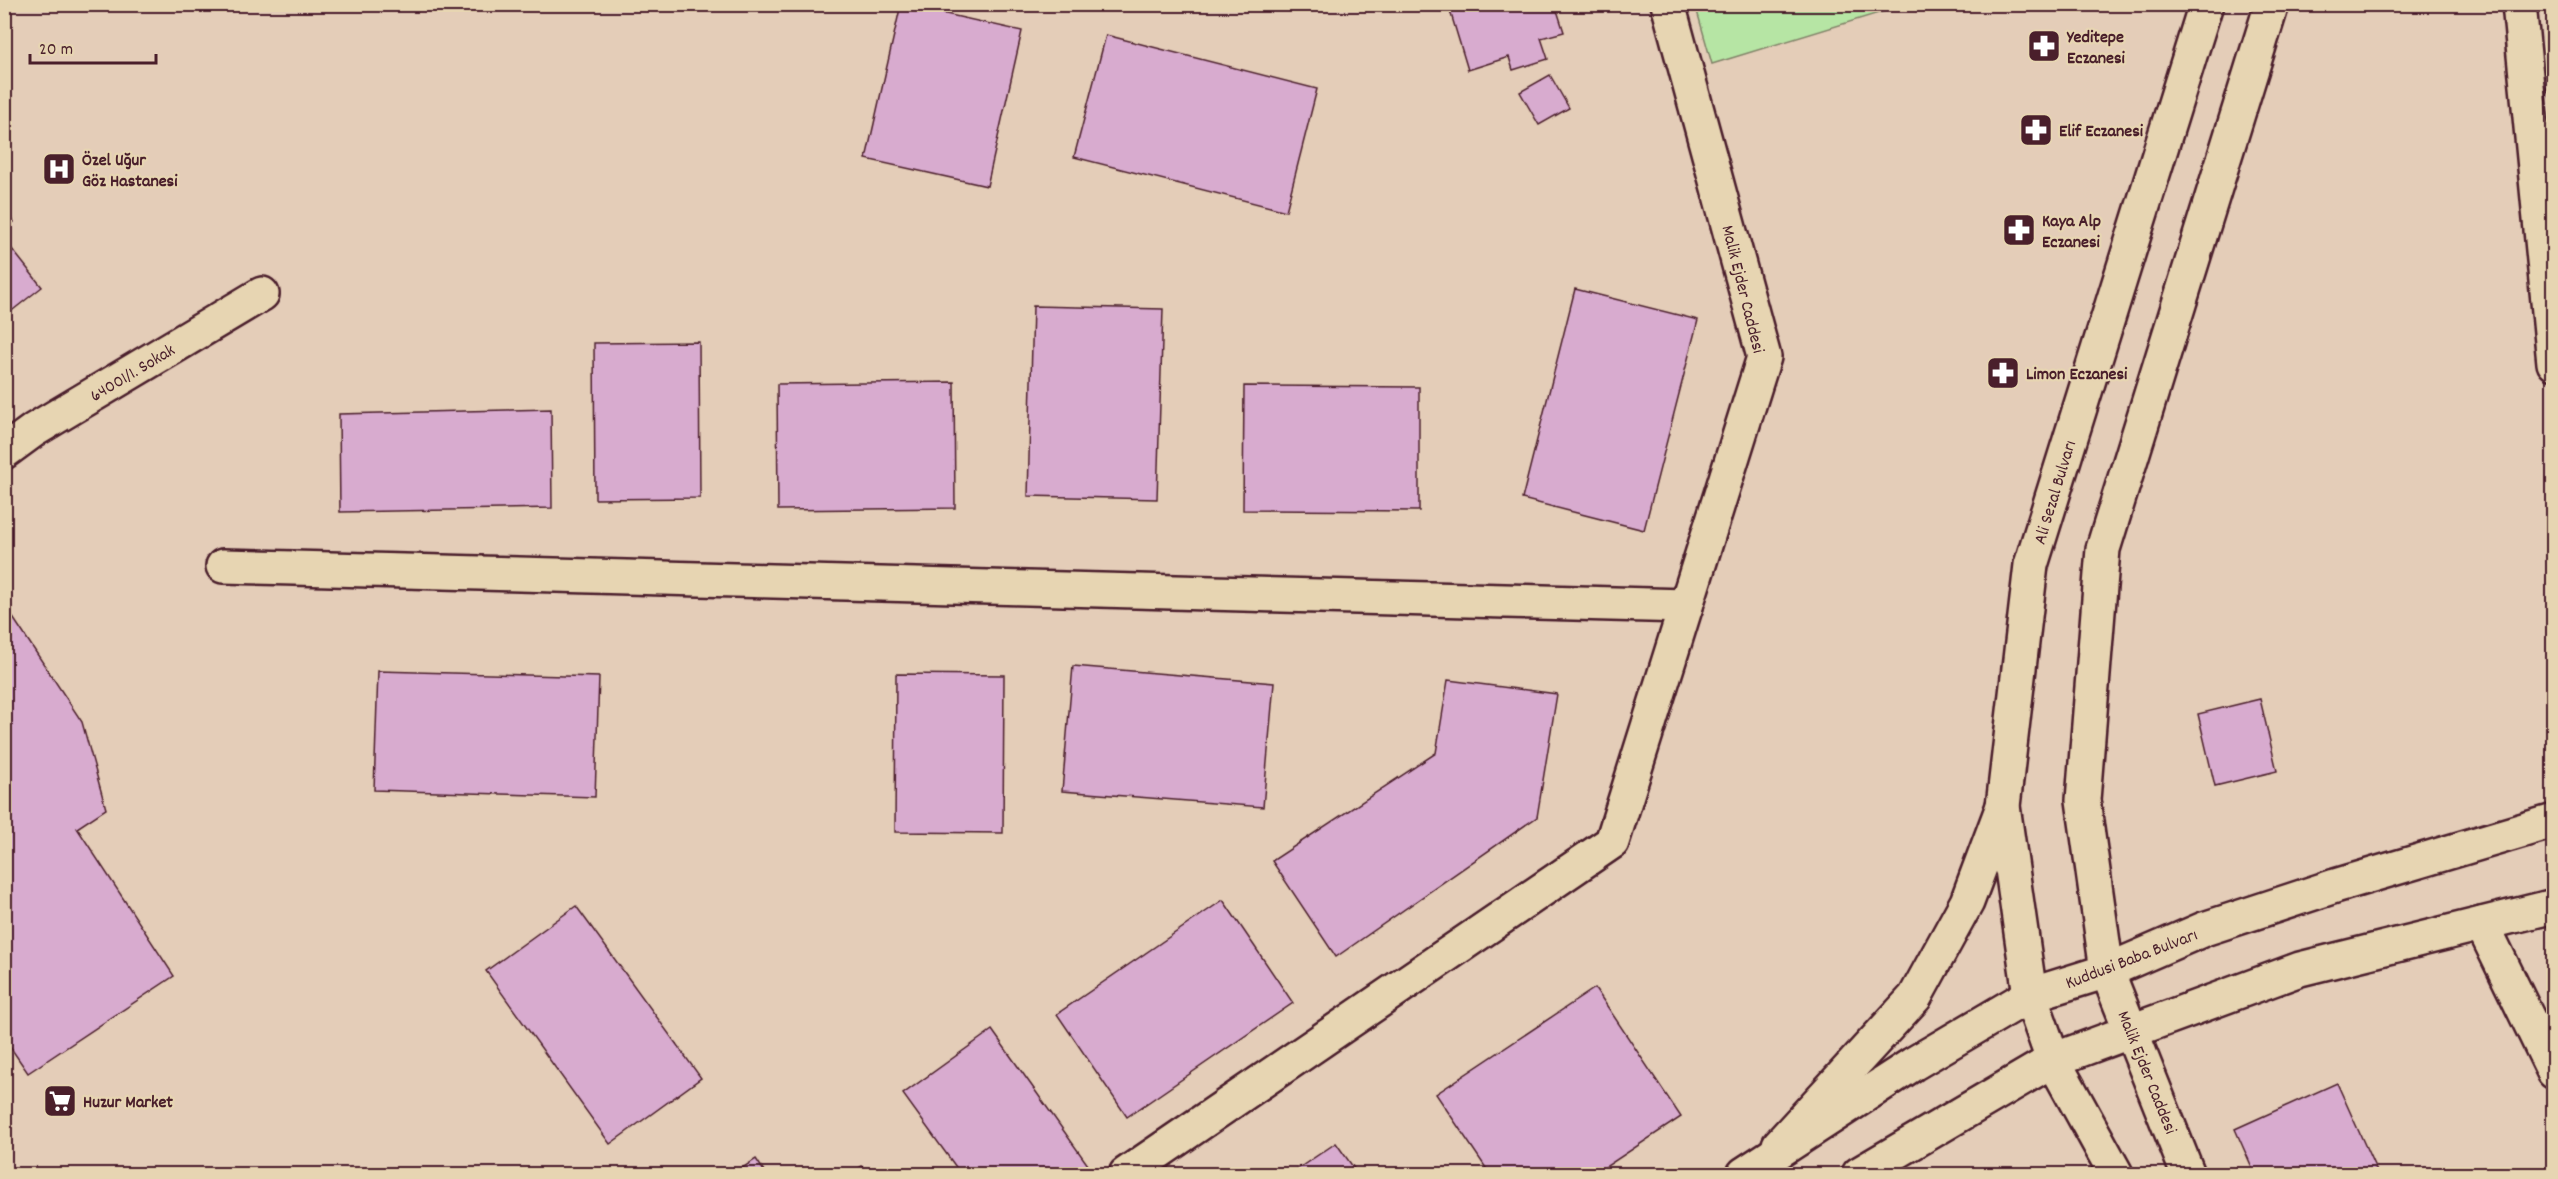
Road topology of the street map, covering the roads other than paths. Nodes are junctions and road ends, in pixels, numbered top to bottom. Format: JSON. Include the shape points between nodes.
{"nodes":[{"id":1,"x":1668,"y":4,"type":"edge"},
{"id":2,"x":2206,"y":4,"type":"edge"},
{"id":3,"x":2272,"y":4,"type":"edge"},
{"id":4,"x":2520,"y":4,"type":"edge"},
{"id":5,"x":262,"y":294,"type":"dead end"},
{"id":6,"x":2553,"y":363,"type":"edge"},
{"id":7,"x":4,"y":452,"type":"edge"},
{"id":8,"x":223,"y":566,"type":"dead end"},
{"id":9,"x":1686,"y":606,"type":"junction"},
{"id":10,"x":2003,"y":806,"type":"junction"},
{"id":11,"x":2553,"y":821,"type":"edge"},
{"id":12,"x":2553,"y":906,"type":"edge"},
{"id":13,"x":2482,"y":924,"type":"junction"},
{"id":14,"x":2107,"y":971,"type":"junction"},
{"id":15,"x":2031,"y":995,"type":"junction"},
{"id":16,"x":2131,"y":1031,"type":"junction"},
{"id":17,"x":2053,"y":1060,"type":"junction"},
{"id":18,"x":2553,"y":1072,"type":"edge"},
{"id":19,"x":1754,"y":1168,"type":"edge"},
{"id":20,"x":1125,"y":1174,"type":"edge"},
{"id":21,"x":1859,"y":1174,"type":"edge"},
{"id":22,"x":2116,"y":1174,"type":"edge"},
{"id":23,"x":2188,"y":1174,"type":"edge"}],
"edges":[{"from":1,"to":9,"type":"street","name":"Malik Ejder Caddesi","via":[[1764,357]]},
{"from":2,"to":10,"type":"street","name":"Ali Sezal Bulvarı","via":[[2031,565]]},
{"from":3,"to":14,"type":"street","via":[[2103,549],[2083,800]]},
{"from":4,"to":6,"type":"street"},
{"from":5,"to":7,"type":"street","name":"64001/1. Sokak","via":[[34,430]]},
{"from":8,"to":9,"type":"street"},
{"from":9,"to":20,"type":"street","name":"Malik Ejder Caddesi","via":[[1612,842]]},
{"from":10,"to":15,"type":"street","name":"Ali Sezal Bulvarı"},
{"from":10,"to":19,"type":"street","via":[[1966,902],[1915,997]]},
{"from":11,"to":14,"type":"street","name":"Kuddusi Baba Bulvarı","via":[[2204,929]]},
{"from":12,"to":13,"type":"street"},
{"from":13,"to":16,"type":"street","via":[[2300,969]]},
{"from":13,"to":18,"type":"street"},
{"from":14,"to":15,"type":"street","name":"Kuddusi Baba Bulvarı"},
{"from":14,"to":16,"type":"street","name":"Malik Ejder Caddesi"},
{"from":15,"to":17,"type":"street"},
{"from":15,"to":19,"type":"street","name":"Kuddusi Baba Bulvarı","via":[[1913,1064]]},
{"from":16,"to":17,"type":"street"},
{"from":16,"to":23,"type":"street","name":"Malik Ejder Caddesi"},
{"from":17,"to":21,"type":"street"},
{"from":17,"to":22,"type":"street"}]}
